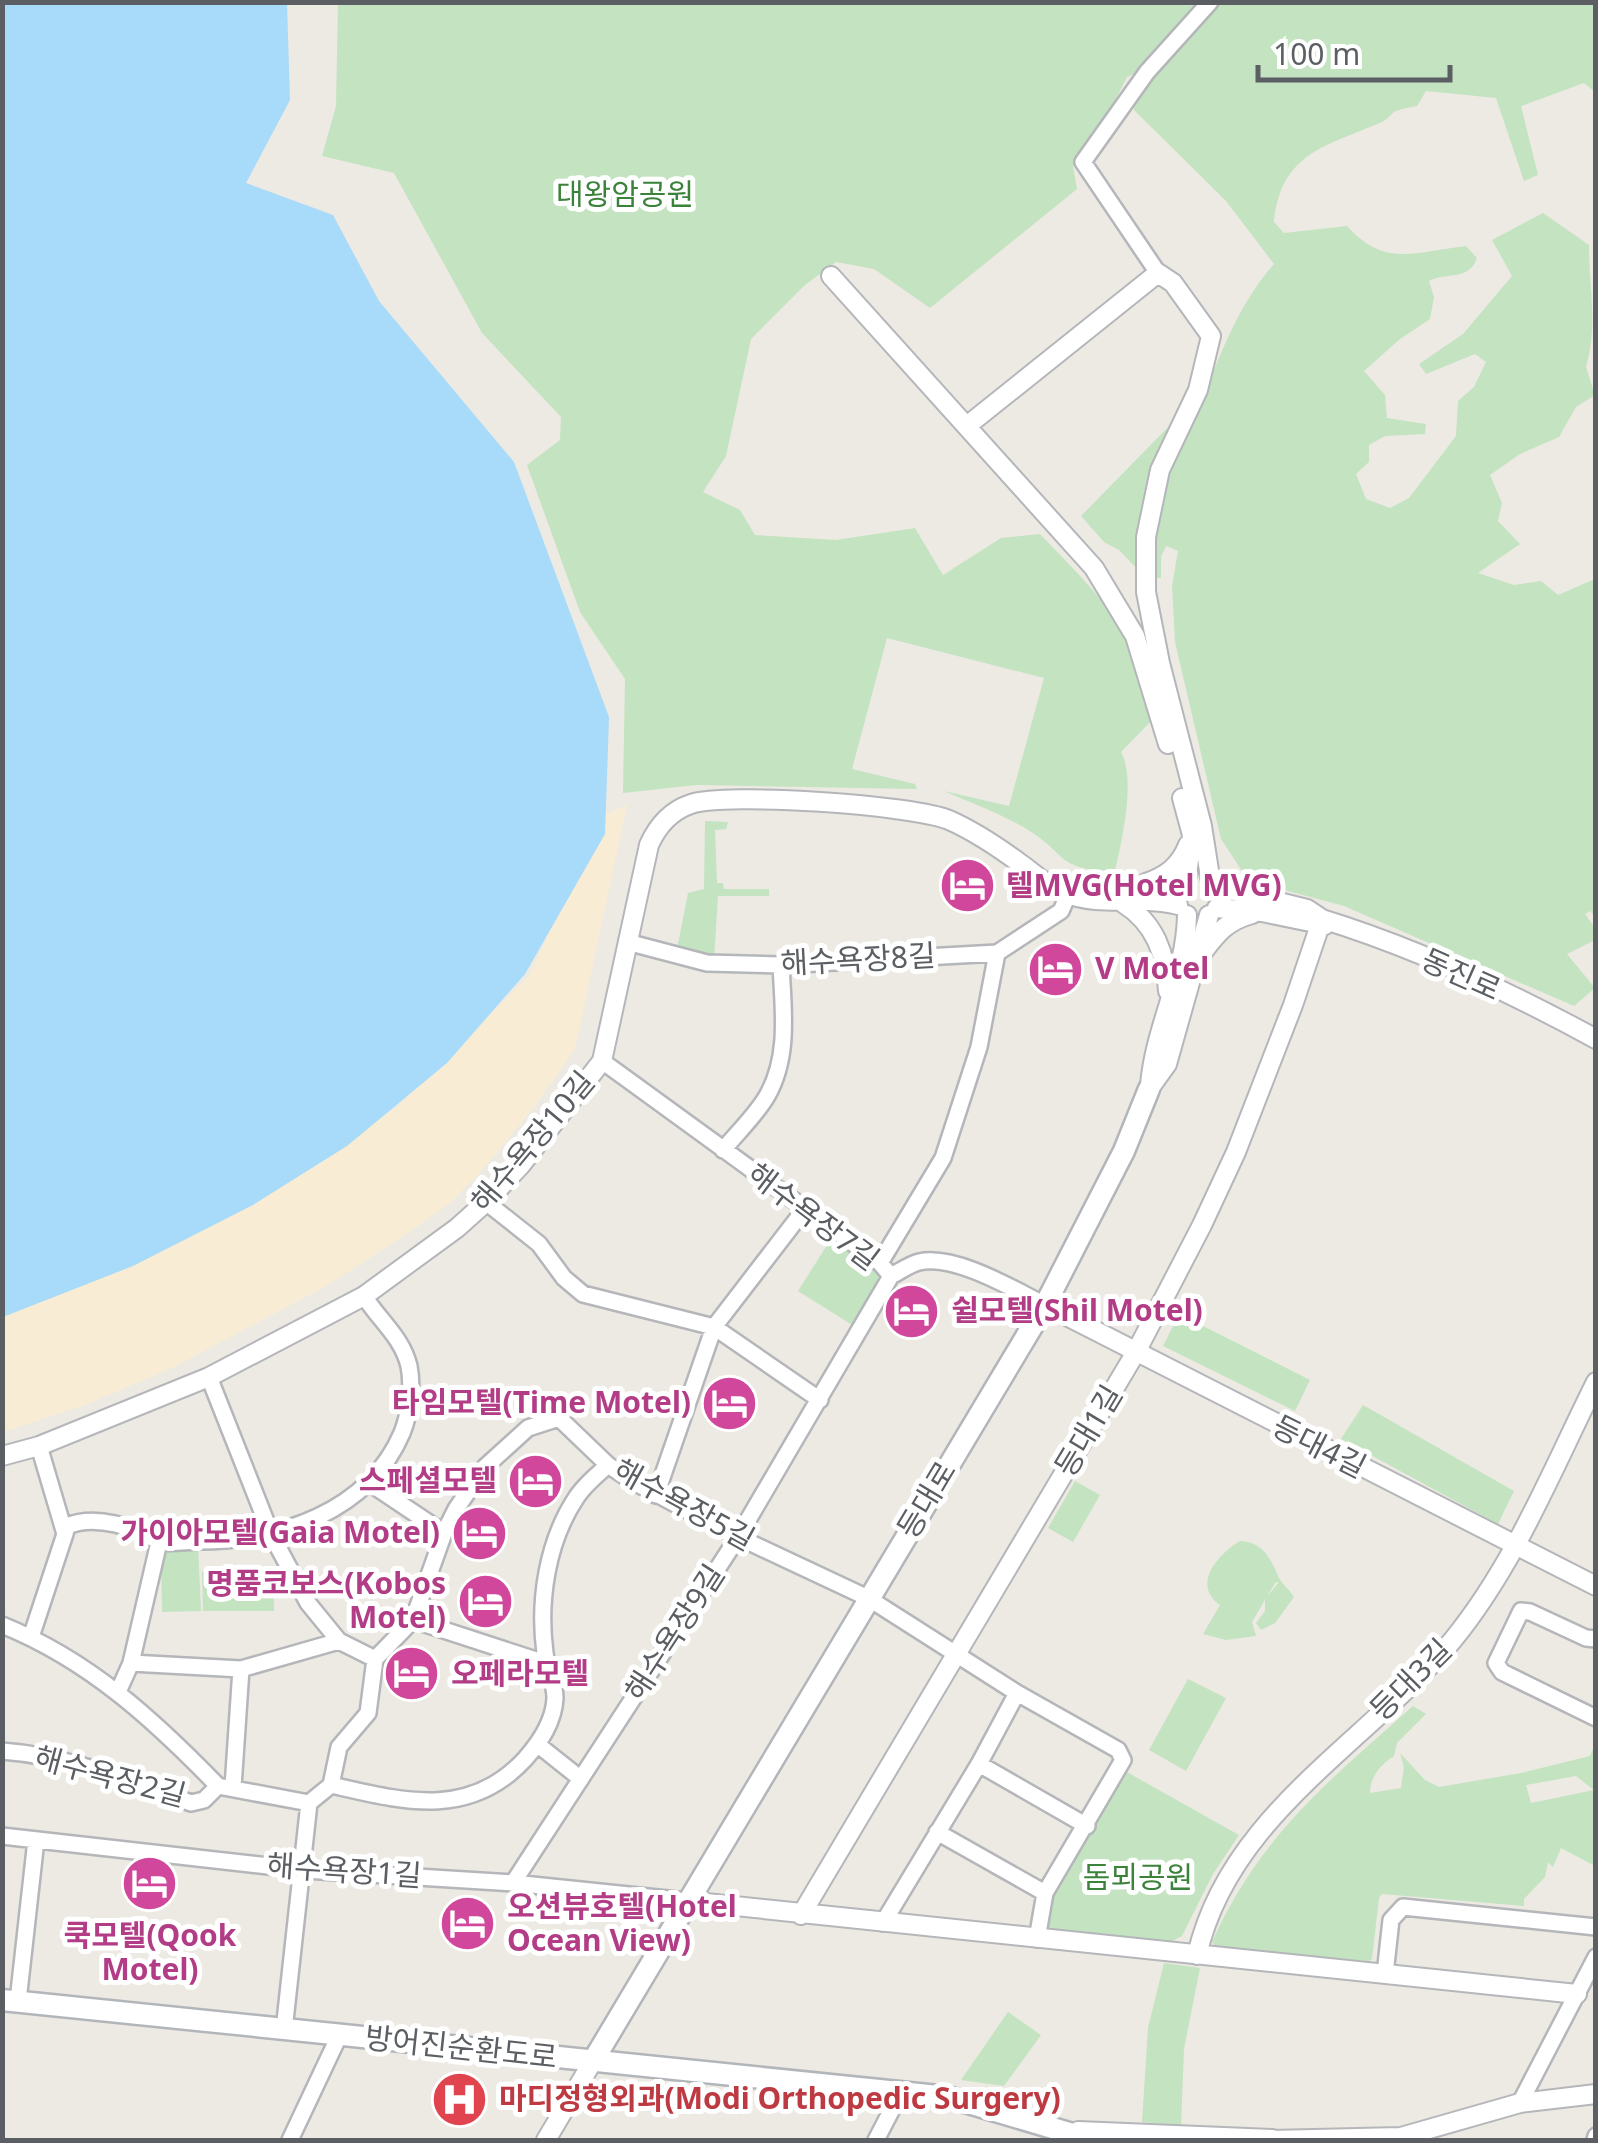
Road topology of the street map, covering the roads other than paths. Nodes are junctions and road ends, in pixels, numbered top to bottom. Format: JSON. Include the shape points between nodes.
{"nodes":[{"id":1,"x":1210,"y":2,"type":"edge"},
{"id":2,"x":1158,"y":274,"type":"junction"},
{"id":3,"x":831,"y":276,"type":"dead end"},
{"id":4,"x":968,"y":425,"type":"junction"},
{"id":5,"x":1192,"y":836,"type":"junction"},
{"id":6,"x":1184,"y":880,"type":"junction"},
{"id":7,"x":1214,"y":882,"type":"junction"},
{"id":8,"x":1076,"y":896,"type":"junction"},
{"id":9,"x":1127,"y":896,"type":"junction"},
{"id":10,"x":1182,"y":910,"type":"junction"},
{"id":11,"x":1213,"y":912,"type":"junction"},
{"id":12,"x":1262,"y":912,"type":"junction"},
{"id":13,"x":1326,"y":923,"type":"junction"},
{"id":14,"x":627,"y":942,"type":"junction"},
{"id":15,"x":997,"y":953,"type":"junction"},
{"id":16,"x":1200,"y":956,"type":"junction"},
{"id":17,"x":781,"y":966,"type":"junction"},
{"id":18,"x":1169,"y":1005,"type":"junction"},
{"id":19,"x":1596,"y":1039,"type":"edge"},
{"id":20,"x":602,"y":1060,"type":"junction"},
{"id":21,"x":1150,"y":1089,"type":"junction"},
{"id":22,"x":723,"y":1150,"type":"junction"},
{"id":23,"x":486,"y":1202,"type":"junction"},
{"id":24,"x":804,"y":1210,"type":"junction"},
{"id":25,"x":885,"y":1270,"type":"junction"},
{"id":26,"x":364,"y":1296,"type":"junction"},
{"id":27,"x":1045,"y":1304,"type":"junction"},
{"id":28,"x":714,"y":1326,"type":"junction"},
{"id":29,"x":1136,"y":1352,"type":"junction"},
{"id":30,"x":209,"y":1377,"type":"junction"},
{"id":31,"x":1596,"y":1382,"type":"edge"},
{"id":32,"x":820,"y":1400,"type":"junction"},
{"id":33,"x":40,"y":1446,"type":"junction"},
{"id":34,"x":2,"y":1456,"type":"edge"},
{"id":35,"x":608,"y":1465,"type":"junction"},
{"id":36,"x":368,"y":1482,"type":"junction"},
{"id":37,"x":656,"y":1495,"type":"junction"},
{"id":38,"x":444,"y":1532,"type":"junction"},
{"id":39,"x":64,"y":1534,"type":"junction"},
{"id":40,"x":271,"y":1534,"type":"junction"},
{"id":41,"x":738,"y":1537,"type":"junction"},
{"id":42,"x":159,"y":1542,"type":"junction"},
{"id":43,"x":1515,"y":1547,"type":"junction"},
{"id":44,"x":1596,"y":1586,"type":"edge"},
{"id":45,"x":868,"y":1598,"type":"junction"},
{"id":46,"x":413,"y":1620,"type":"junction"},
{"id":47,"x":2,"y":1625,"type":"edge"},
{"id":48,"x":31,"y":1636,"type":"junction"},
{"id":49,"x":1596,"y":1638,"type":"edge"},
{"id":50,"x":338,"y":1642,"type":"junction"},
{"id":51,"x":956,"y":1653,"type":"junction"},
{"id":52,"x":375,"y":1659,"type":"junction"},
{"id":53,"x":131,"y":1663,"type":"junction"},
{"id":54,"x":548,"y":1664,"type":"junction"},
{"id":55,"x":241,"y":1669,"type":"junction"},
{"id":56,"x":118,"y":1692,"type":"junction"},
{"id":57,"x":1018,"y":1694,"type":"junction"},
{"id":58,"x":1596,"y":1718,"type":"edge"},
{"id":59,"x":537,"y":1744,"type":"junction"},
{"id":60,"x":2,"y":1752,"type":"edge"},
{"id":61,"x":979,"y":1764,"type":"junction"},
{"id":62,"x":580,"y":1779,"type":"junction"},
{"id":63,"x":332,"y":1785,"type":"junction"},
{"id":64,"x":226,"y":1787,"type":"junction"},
{"id":65,"x":309,"y":1803,"type":"junction"},
{"id":66,"x":1087,"y":1826,"type":"junction"},
{"id":67,"x":937,"y":1832,"type":"junction"},
{"id":68,"x":2,"y":1836,"type":"edge"},
{"id":69,"x":36,"y":1840,"type":"junction"},
{"id":70,"x":304,"y":1870,"type":"junction"},
{"id":71,"x":514,"y":1882,"type":"junction"},
{"id":72,"x":1045,"y":1893,"type":"junction"},
{"id":73,"x":687,"y":1901,"type":"junction"},
{"id":74,"x":801,"y":1915,"type":"junction"},
{"id":75,"x":883,"y":1924,"type":"junction"},
{"id":76,"x":1596,"y":1926,"type":"edge"},
{"id":77,"x":1037,"y":1939,"type":"junction"},
{"id":78,"x":1197,"y":1955,"type":"junction"},
{"id":79,"x":1596,"y":1956,"type":"edge"},
{"id":80,"x":1385,"y":1974,"type":"junction"},
{"id":81,"x":1577,"y":1994,"type":"junction"},
{"id":82,"x":10,"y":2000,"type":"edge"},
{"id":83,"x":284,"y":2030,"type":"junction"},
{"id":84,"x":339,"y":2036,"type":"junction"},
{"id":85,"x":593,"y":2061,"type":"junction"},
{"id":86,"x":902,"y":2092,"type":"junction"},
{"id":87,"x":1596,"y":2094,"type":"edge"},
{"id":88,"x":1520,"y":2102,"type":"junction"},
{"id":89,"x":1061,"y":2131,"type":"junction"},
{"id":90,"x":1329,"y":2139,"type":"edge"},
{"id":91,"x":290,"y":2140,"type":"edge"},
{"id":92,"x":546,"y":2140,"type":"edge"},
{"id":93,"x":876,"y":2140,"type":"edge"},
{"id":94,"x":1093,"y":2140,"type":"edge"},
{"id":95,"x":1270,"y":2140,"type":"edge"}],
"edges":[{"from":1,"to":2,"type":"street","via":[[1146,72],[1083,162]]},
{"from":2,"to":4,"type":"street"},
{"from":2,"to":7,"type":"street","via":[[1172,282],[1211,336],[1198,390],[1160,470],[1146,538],[1150,610]]},
{"from":3,"to":4,"type":"street"},
{"from":4,"to":5,"type":"street","via":[[1094,568],[1135,636]]},
{"from":5,"to":6,"type":"street"},
{"from":5,"to":9,"type":"street","via":[[1178,864]]},
{"from":6,"to":7,"type":"street","via":[[1201,874]]},
{"from":6,"to":9,"type":"street"},
{"from":6,"to":10,"type":"street","via":[[1176,896]]},
{"from":7,"to":11,"type":"street","via":[[1220,898]]},
{"from":7,"to":13,"type":"street","via":[[1307,909]]},
{"from":8,"to":9,"type":"street","via":[[1099,902]]},
{"from":8,"to":14,"type":"street","name":"해수욕장10길","via":[[944,818],[894,808],[716,800],[672,813],[656,829]]},
{"from":8,"to":15,"type":"street","name":"해수욕장8길"},
{"from":9,"to":10,"type":"street"},
{"from":9,"to":18,"type":"street","via":[[1160,946]]},
{"from":10,"to":11,"type":"street","via":[[1200,918]]},
{"from":10,"to":18,"type":"street","via":[[1182,963]]},
{"from":11,"to":12,"type":"street"},
{"from":11,"to":16,"type":"street"},
{"from":12,"to":13,"type":"street"},
{"from":12,"to":16,"type":"street","via":[[1231,921]]},
{"from":13,"to":19,"type":"street","name":"동진로","via":[[1482,984]]},
{"from":13,"to":29,"type":"street","name":"등대1길","via":[[1236,1152]]},
{"from":14,"to":17,"type":"street","name":"해수욕장8길","via":[[707,963]]},
{"from":14,"to":20,"type":"street","name":"해수욕장10길"},
{"from":15,"to":17,"type":"street","name":"해수욕장8길"},
{"from":15,"to":25,"type":"street","name":"해수욕장9길","via":[[979,1047],[943,1158]]},
{"from":16,"to":21,"type":"street","via":[[1167,1064]]},
{"from":17,"to":22,"type":"street","via":[[780,1063],[767,1096]]},
{"from":18,"to":21,"type":"street","via":[[1153,1052]]},
{"from":20,"to":22,"type":"street","name":"해수욕장7길"},
{"from":20,"to":23,"type":"street","name":"해수욕장10길"},
{"from":21,"to":27,"type":"main road","name":"등대로"},
{"from":22,"to":24,"type":"street","name":"해수욕장7길"},
{"from":23,"to":26,"type":"street","name":"해수욕장10길"},
{"from":23,"to":28,"type":"street","via":[[539,1244],[584,1294]]},
{"from":24,"to":25,"type":"street","name":"해수욕장7길"},
{"from":24,"to":28,"type":"street"},
{"from":25,"to":27,"type":"street","name":"해수욕장7길","via":[[942,1263]]},
{"from":25,"to":32,"type":"street","name":"해수욕장9길"},
{"from":26,"to":30,"type":"street","name":"해수욕장10길"},
{"from":26,"to":36,"type":"street","via":[[402,1345],[411,1394],[395,1449]]},
{"from":27,"to":29,"type":"street","name":"등대4길"},
{"from":27,"to":45,"type":"main road","name":"등대로"},
{"from":28,"to":32,"type":"street"},
{"from":28,"to":37,"type":"street"},
{"from":29,"to":43,"type":"street","name":"등대4길"},
{"from":29,"to":51,"type":"street","name":"등대1길"},
{"from":30,"to":33,"type":"street","name":"해수욕장10길"},
{"from":30,"to":40,"type":"street"},
{"from":31,"to":43,"type":"street","name":"등대3길"},
{"from":32,"to":41,"type":"street","name":"해수욕장9길"},
{"from":33,"to":34,"type":"street","name":"해수욕장10길"},
{"from":33,"to":39,"type":"street"},
{"from":35,"to":37,"type":"street","name":"해수욕장5길"},
{"from":35,"to":38,"type":"street","name":"해수욕장5길","via":[[559,1418],[528,1428],[485,1467]]},
{"from":35,"to":54,"type":"street","via":[[578,1494],[556,1539],[544,1598]]},
{"from":36,"to":38,"type":"street"},
{"from":36,"to":40,"type":"street","via":[[318,1517]]},
{"from":37,"to":41,"type":"street","name":"해수욕장5길"},
{"from":38,"to":46,"type":"street","name":"해수욕장5길"},
{"from":39,"to":42,"type":"street","via":[[67,1526],[94,1521]]},
{"from":39,"to":48,"type":"street"},
{"from":40,"to":42,"type":"street"},
{"from":40,"to":50,"type":"street"},
{"from":41,"to":45,"type":"street","name":"해수욕장5길"},
{"from":41,"to":62,"type":"street","name":"해수욕장9길"},
{"from":42,"to":53,"type":"street"},
{"from":43,"to":44,"type":"street","name":"등대4길"},
{"from":43,"to":78,"type":"street","name":"등대3길","via":[[1450,1644],[1248,1846],[1202,1930]]},
{"from":45,"to":51,"type":"street","name":"해수욕장5길"},
{"from":45,"to":73,"type":"main road","name":"등대로"},
{"from":46,"to":52,"type":"street","name":"해수욕장5길"},
{"from":46,"to":54,"type":"street"},
{"from":47,"to":48,"type":"street"},
{"from":48,"to":56,"type":"street"},
{"from":49,"to":58,"type":"street","via":[[1521,1612],[1496,1664]]},
{"from":50,"to":52,"type":"street"},
{"from":50,"to":55,"type":"street"},
{"from":51,"to":57,"type":"street","name":"해수욕장5길"},
{"from":51,"to":74,"type":"street","name":"등대1길"},
{"from":52,"to":63,"type":"street","via":[[368,1713],[339,1746]]},
{"from":53,"to":55,"type":"street"},
{"from":53,"to":56,"type":"street"},
{"from":54,"to":59,"type":"street","via":[[555,1700]]},
{"from":55,"to":64,"type":"street"},
{"from":56,"to":64,"type":"street"},
{"from":57,"to":61,"type":"street"},
{"from":57,"to":66,"type":"street","name":"해수욕장5길","via":[[1124,1758]]},
{"from":59,"to":62,"type":"street"},
{"from":59,"to":63,"type":"street","via":[[509,1776],[451,1800],[425,1803]]},
{"from":60,"to":64,"type":"street","name":"해수욕장2길","via":[[93,1768],[190,1804]]},
{"from":61,"to":66,"type":"street"},
{"from":61,"to":67,"type":"street"},
{"from":62,"to":71,"type":"street","name":"해수욕장9길"},
{"from":63,"to":65,"type":"street"},
{"from":64,"to":65,"type":"street","name":"해수욕장2길"},
{"from":65,"to":70,"type":"street"},
{"from":66,"to":72,"type":"street"},
{"from":67,"to":72,"type":"street"},
{"from":67,"to":75,"type":"street"},
{"from":68,"to":69,"type":"street","name":"해수욕장1길"},
{"from":69,"to":70,"type":"street","name":"해수욕장1길"},
{"from":69,"to":82,"type":"street"},
{"from":70,"to":71,"type":"street","name":"해수욕장1길"},
{"from":70,"to":83,"type":"street"},
{"from":71,"to":73,"type":"street","name":"해수욕장1길"},
{"from":72,"to":77,"type":"street"},
{"from":73,"to":74,"type":"street"},
{"from":73,"to":85,"type":"main road","name":"등대로"},
{"from":74,"to":75,"type":"street"},
{"from":75,"to":77,"type":"street"},
{"from":76,"to":80,"type":"street","via":[[1403,1907],[1391,1920]]},
{"from":77,"to":78,"type":"street"},
{"from":78,"to":80,"type":"street"},
{"from":79,"to":81,"type":"street"},
{"from":80,"to":81,"type":"street"},
{"from":81,"to":88,"type":"street"},
{"from":82,"to":83,"type":"main road","name":"방어진순환도로"},
{"from":83,"to":84,"type":"main road","name":"방어진순환도로"},
{"from":84,"to":85,"type":"main road","name":"방어진순환도로"},
{"from":84,"to":91,"type":"street"},
{"from":85,"to":86,"type":"main road","name":"방어진순환도로"},
{"from":85,"to":92,"type":"street"},
{"from":86,"to":89,"type":"main road","name":"방어진순환도로","via":[[948,2098]]},
{"from":86,"to":93,"type":"street"},
{"from":87,"to":88,"type":"street"},
{"from":88,"to":90,"type":"street","via":[[1401,2137]]},
{"from":89,"to":94,"type":"main road","name":"방어진순환도로"},
{"from":89,"to":95,"type":"street"},
{"from":90,"to":95,"type":"street"}]}
